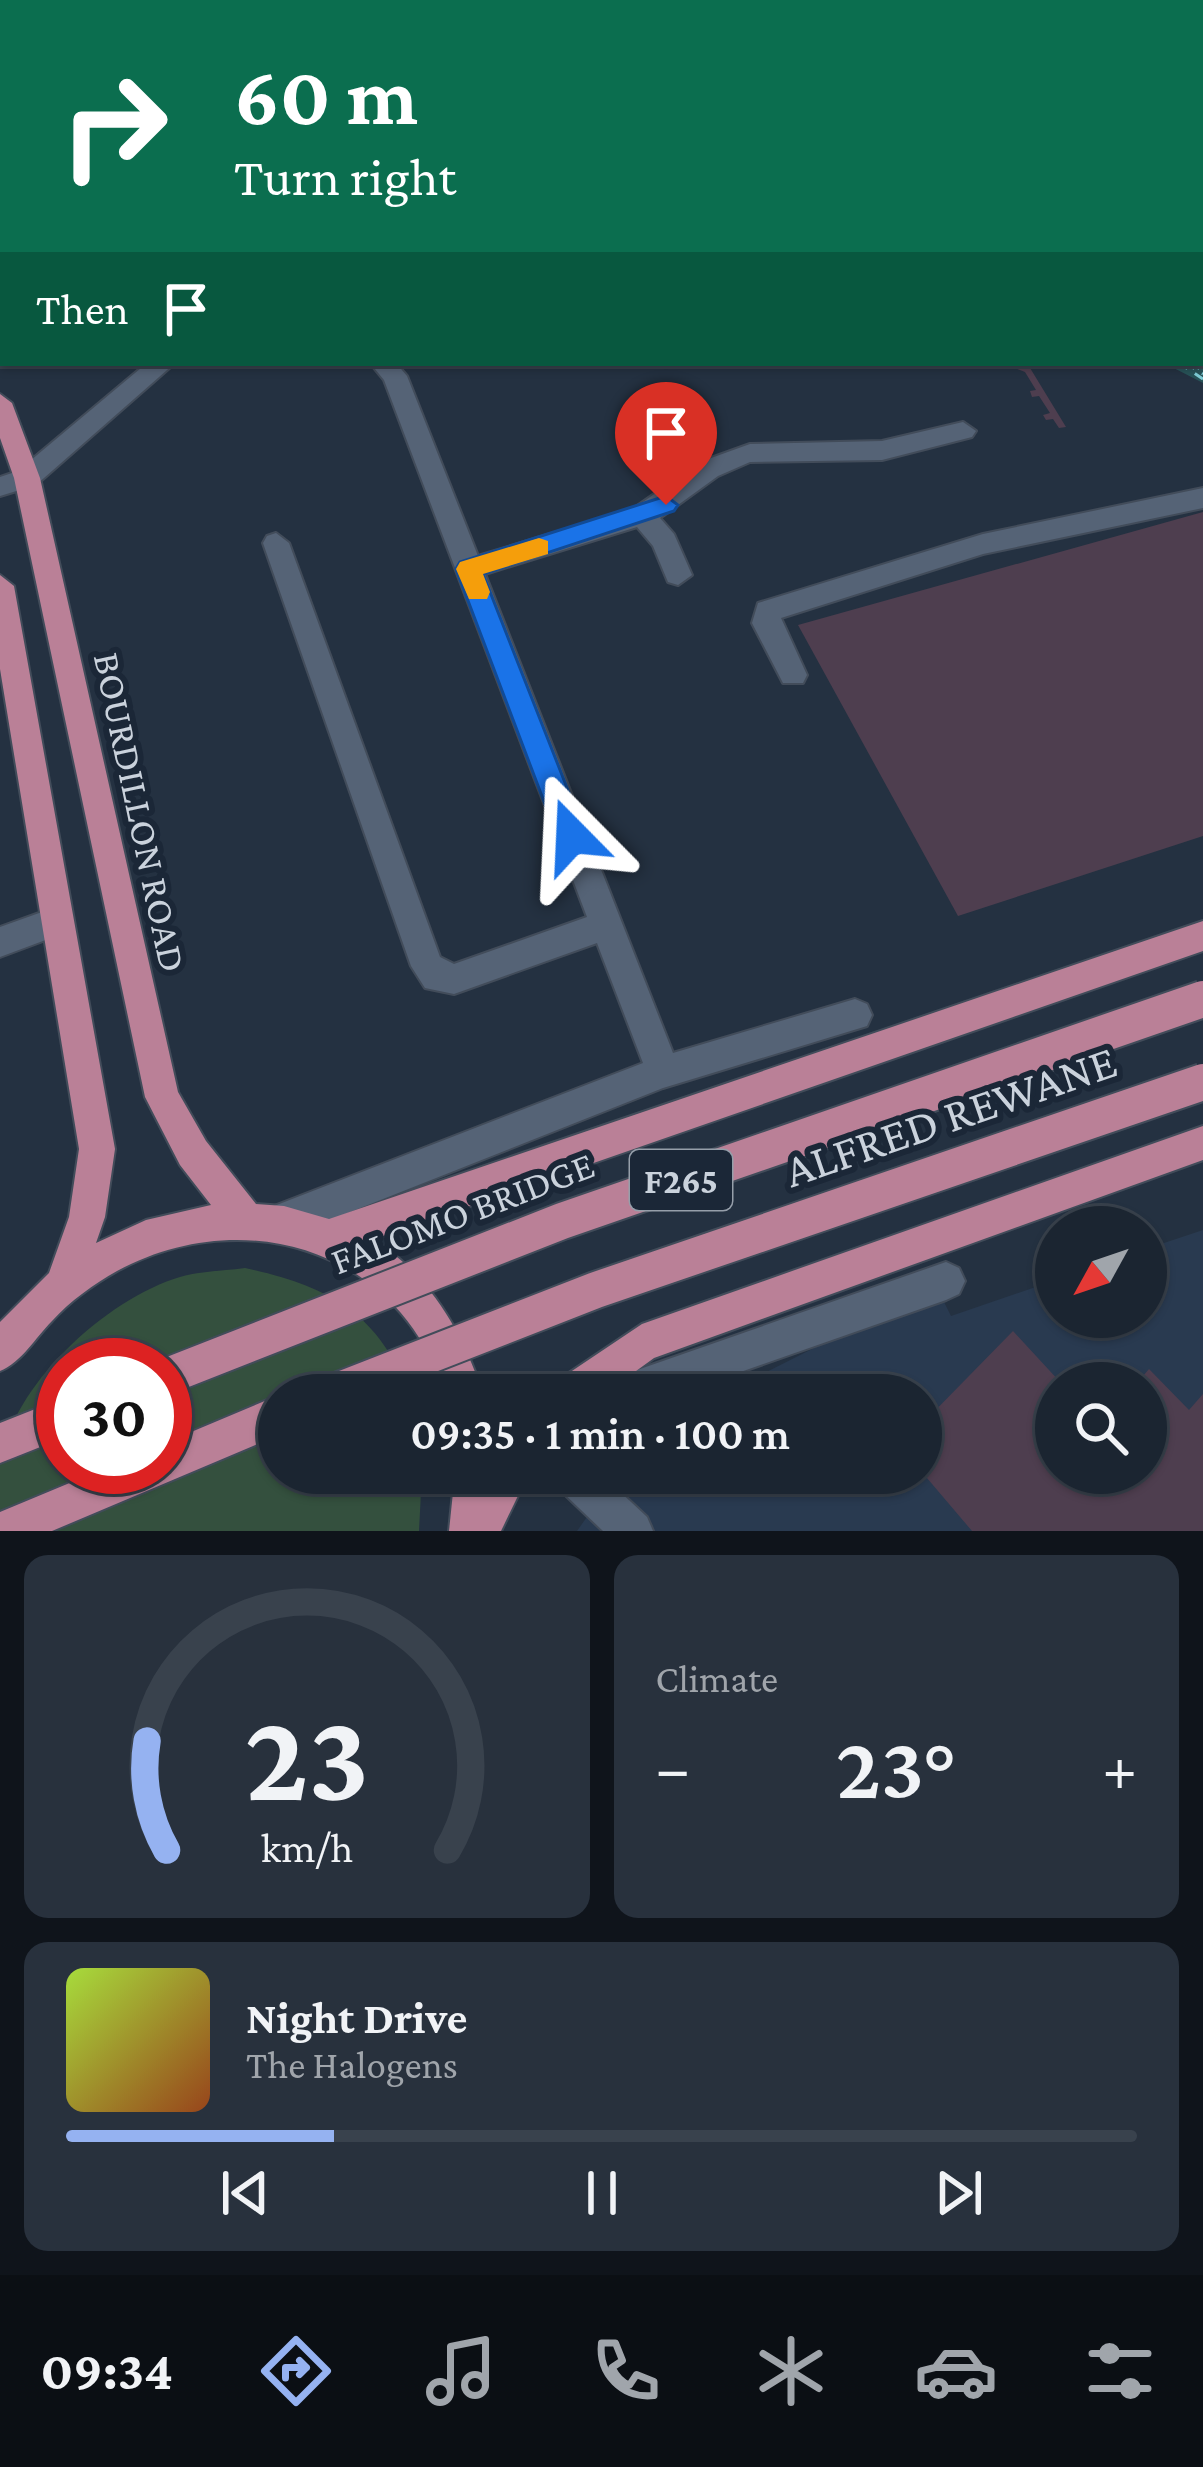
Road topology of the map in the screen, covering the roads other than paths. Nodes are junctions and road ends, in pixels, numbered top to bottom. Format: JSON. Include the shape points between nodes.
{"nodes":[{"id":1,"x":159,"y":366,"type":"edge"},
{"id":2,"x":385,"y":366,"type":"edge"},
{"id":3,"x":0,"y":403,"type":"edge"},
{"id":4,"x":963,"y":431,"type":"dead end"},
{"id":5,"x":13,"y":483,"type":"edge"},
{"id":6,"x":1203,"y":498,"type":"edge"},
{"id":7,"x":642,"y":516,"type":"junction"},
{"id":8,"x":276,"y":543,"type":"dead end"},
{"id":9,"x":469,"y":569,"type":"junction"},
{"id":10,"x":678,"y":575,"type":"dead end"},
{"id":11,"x":0,"y":586,"type":"edge"},
{"id":12,"x":794,"y":675,"type":"dead end"},
{"id":13,"x":56,"y":922,"type":"junction"},
{"id":14,"x":606,"y":925,"type":"junction"},
{"id":15,"x":1203,"y":936,"type":"edge"},
{"id":16,"x":0,"y":942,"type":"edge"},
{"id":17,"x":1203,"y":999,"type":"edge"},
{"id":18,"x":856,"y":1015,"type":"dead end"},
{"id":19,"x":663,"y":1072,"type":"junction"},
{"id":20,"x":1203,"y":1082,"type":"edge"},
{"id":21,"x":1203,"y":1143,"type":"edge"},
{"id":22,"x":244,"y":1218,"type":"junction"},
{"id":23,"x":282,"y":1221,"type":"junction"},
{"id":24,"x":332,"y":1236,"type":"junction"},
{"id":25,"x":946,"y":1281,"type":"dead end"},
{"id":26,"x":63,"y":1285,"type":"junction"},
{"id":27,"x":0,"y":1352,"type":"edge"},
{"id":28,"x":192,"y":1366,"type":"edge"},
{"id":29,"x":381,"y":1374,"type":"edge"},
{"id":30,"x":455,"y":1374,"type":"edge"},
{"id":31,"x":600,"y":1374,"type":"edge"},
{"id":32,"x":680,"y":1374,"type":"edge"},
{"id":33,"x":258,"y":1424,"type":"edge"},
{"id":34,"x":36,"y":1429,"type":"edge"},
{"id":35,"x":0,"y":1443,"type":"edge"},
{"id":36,"x":192,"y":1452,"type":"edge"},
{"id":37,"x":92,"y":1494,"type":"edge"},
{"id":38,"x":473,"y":1494,"type":"edge"},
{"id":39,"x":498,"y":1494,"type":"edge"},
{"id":40,"x":594,"y":1494,"type":"edge"},
{"id":41,"x":4,"y":1531,"type":"edge"},
{"id":42,"x":469,"y":1531,"type":"edge"},
{"id":43,"x":479,"y":1531,"type":"edge"},
{"id":44,"x":633,"y":1531,"type":"edge"}],
"edges":[{"from":1,"to":5,"type":"street"},
{"from":2,"to":9,"type":"street"},
{"from":3,"to":5,"type":"main road","name":"BOURDILLON ROAD"},
{"from":4,"to":7,"type":"street","via":[[859,453],[738,455]]},
{"from":5,"to":22,"type":"main road","name":"BOURDILLON ROAD","via":[[162,1097]]},
{"from":6,"to":12,"type":"street","via":[[982,544],[768,611],[766,623]]},
{"from":7,"to":9,"type":"street"},
{"from":7,"to":10,"type":"street","via":[[665,541]]},
{"from":8,"to":14,"type":"street","via":[[437,977],[454,979]]},
{"from":9,"to":14,"type":"street"},
{"from":11,"to":13,"type":"main road"},
{"from":13,"to":16,"type":"street"},
{"from":13,"to":26,"type":"main road","via":[[97,1149],[87,1217]]},
{"from":14,"to":19,"type":"street"},
{"from":15,"to":24,"type":"main road"},
{"from":17,"to":28,"type":"main road","name":"FALOMO BRIDGE","number":"F265","bridge":true,"via":[[562,1221]]},
{"from":18,"to":19,"type":"street"},
{"from":19,"to":23,"type":"street"},
{"from":20,"to":29,"type":"main road","name":"ALFRED REWANE","number":"F265","bridge":true,"via":[[596,1290]]},
{"from":21,"to":31,"type":"main road","via":[[642,1343]]},
{"from":22,"to":23,"type":"main road"},
{"from":22,"to":26,"type":"main road","via":[[182,1226],[121,1247]]},
{"from":23,"to":24,"type":"main road"},
{"from":24,"to":30,"type":"main road","via":[[387,1271],[432,1323]]},
{"from":25,"to":32,"type":"street"},
{"from":26,"to":27,"type":"main road"},
{"from":33,"to":36,"type":"main road"},
{"from":34,"to":35,"type":"main road"},
{"from":37,"to":41,"type":"main road"},
{"from":38,"to":42,"type":"main road"},
{"from":39,"to":43,"type":"main road"},
{"from":40,"to":44,"type":"street"}]}
